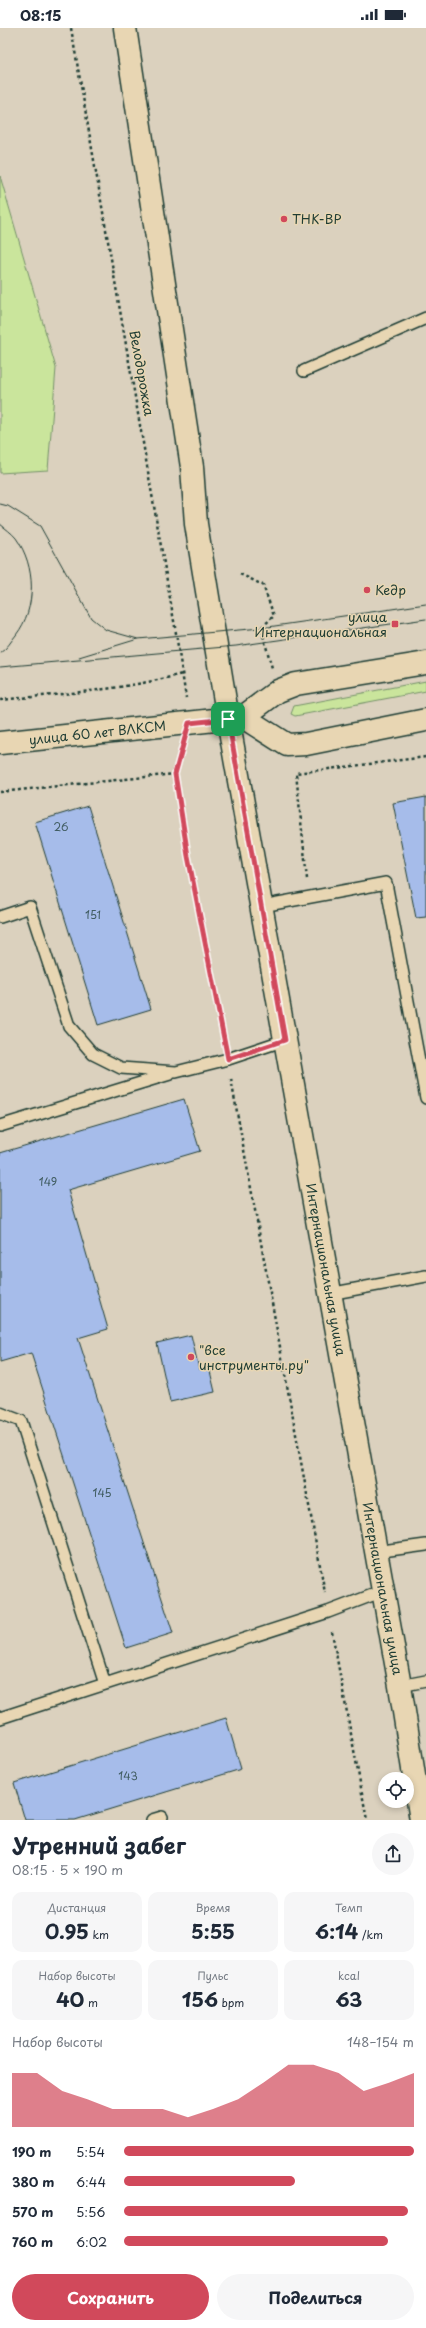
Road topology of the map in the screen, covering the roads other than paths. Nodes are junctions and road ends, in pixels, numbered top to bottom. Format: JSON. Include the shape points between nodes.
{"nodes":[{"id":1,"x":125,"y":28,"type":"edge"},
{"id":2,"x":426,"y":318,"type":"edge"},
{"id":3,"x":304,"y":371,"type":"dead end"},
{"id":4,"x":426,"y":663,"type":"edge"},
{"id":5,"x":236,"y":718,"type":"junction"},
{"id":6,"x":426,"y":720,"type":"edge"},
{"id":7,"x":0,"y":743,"type":"edge"},
{"id":8,"x":262,"y":906,"type":"junction"},
{"id":9,"x":0,"y":917,"type":"edge"},
{"id":10,"x":285,"y":1040,"type":"junction"},
{"id":11,"x":176,"y":1072,"type":"junction"},
{"id":12,"x":426,"y":1098,"type":"edge"},
{"id":13,"x":0,"y":1126,"type":"edge"},
{"id":14,"x":426,"y":1276,"type":"edge"},
{"id":15,"x":329,"y":1294,"type":"junction"},
{"id":16,"x":0,"y":1413,"type":"edge"},
{"id":17,"x":426,"y":1545,"type":"edge"},
{"id":18,"x":375,"y":1552,"type":"junction"},
{"id":19,"x":383,"y":1591,"type":"junction"},
{"id":20,"x":426,"y":1681,"type":"edge"},
{"id":21,"x":105,"y":1684,"type":"junction"},
{"id":22,"x":400,"y":1686,"type":"junction"},
{"id":23,"x":0,"y":1718,"type":"edge"},
{"id":24,"x":420,"y":1820,"type":"edge"}],
"edges":[{"from":1,"to":5,"type":"main road","name":"Интернациональная улица","via":[[192,467],[196,524]]},
{"from":2,"to":3,"type":"lane"},
{"from":4,"to":5,"type":"main road","via":[[296,684],[278,691]]},
{"from":5,"to":6,"type":"main road","via":[[287,745],[306,744]]},
{"from":5,"to":7,"type":"main road","name":"улица 60 лет ВЛКСМ"},
{"from":5,"to":8,"type":"main road","name":"Интернациональная улица"},
{"from":8,"to":10,"type":"main road","name":"Интернациональная улица"},
{"from":8,"to":12,"type":"lane","via":[[386,883]]},
{"from":9,"to":11,"type":"lane","via":[[30,907],[69,1026],[93,1054],[121,1068]]},
{"from":10,"to":11,"type":"lane","via":[[228,1059]]},
{"from":10,"to":15,"type":"main road","name":"Интернациональная улица"},
{"from":11,"to":13,"type":"lane"},
{"from":14,"to":15,"type":"lane"},
{"from":15,"to":18,"type":"main road","name":"Интернациональная улица"},
{"from":16,"to":21,"type":"lane","via":[[20,1421]]},
{"from":17,"to":18,"type":"lane"},
{"from":18,"to":19,"type":"main road","name":"Интернациональная улица"},
{"from":19,"to":21,"type":"lane","via":[[328,1612]]},
{"from":19,"to":22,"type":"main road","name":"Интернациональная улица"},
{"from":20,"to":22,"type":"lane"},
{"from":21,"to":23,"type":"lane"},
{"from":22,"to":24,"type":"main road","name":"Интернациональная улица"}]}
